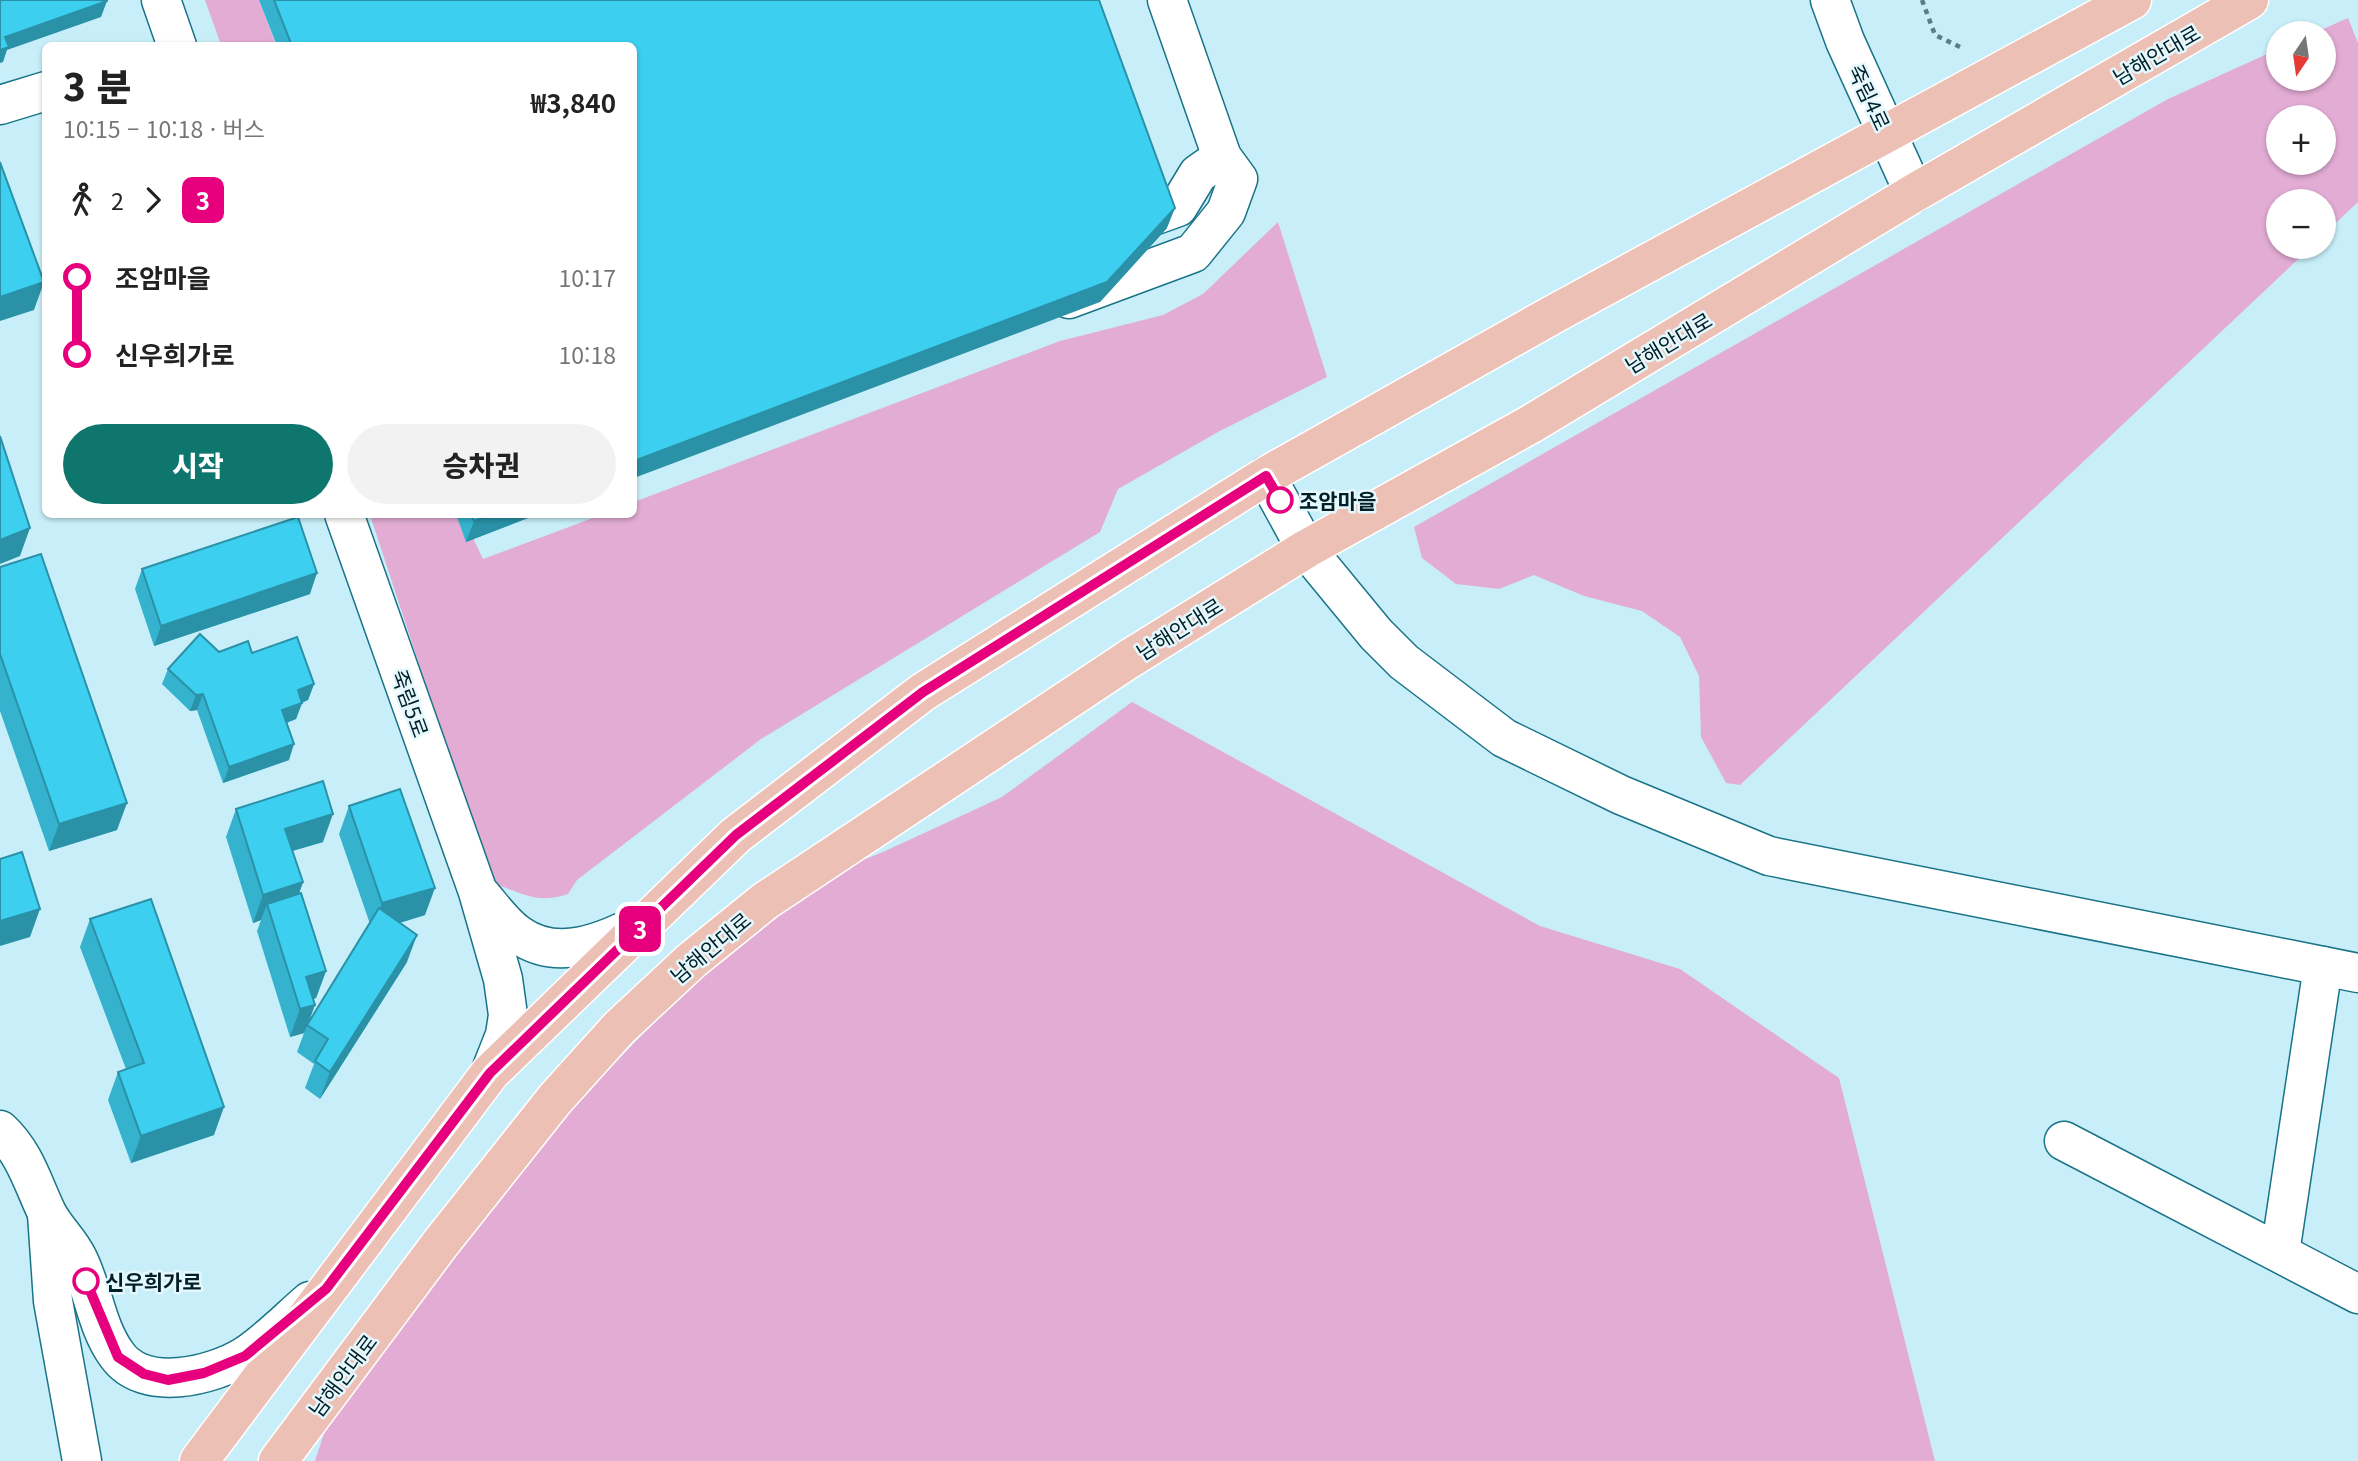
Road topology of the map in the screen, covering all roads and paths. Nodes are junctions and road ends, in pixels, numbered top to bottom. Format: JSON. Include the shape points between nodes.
{"nodes":[{"id":1,"x":161,"y":0,"type":"edge"},
{"id":2,"x":1167,"y":0,"type":"edge"},
{"id":3,"x":1830,"y":0,"type":"edge"},
{"id":4,"x":1922,"y":0,"type":"edge"},
{"id":5,"x":2132,"y":0,"type":"edge"},
{"id":6,"x":2249,"y":0,"type":"edge"},
{"id":7,"x":176,"y":42,"type":"edge"},
{"id":8,"x":1965,"y":47,"type":"dead end"},
{"id":9,"x":42,"y":92,"type":"edge"},
{"id":10,"x":0,"y":105,"type":"edge"},
{"id":11,"x":1887,"y":134,"type":"junction"},
{"id":12,"x":1222,"y":157,"type":"junction"},
{"id":13,"x":1914,"y":193,"type":"junction"},
{"id":14,"x":1087,"y":239,"type":"edge"},
{"id":15,"x":1035,"y":300,"type":"edge"},
{"id":16,"x":1266,"y":476,"type":"junction"},
{"id":17,"x":345,"y":518,"type":"edge"},
{"id":18,"x":1306,"y":549,"type":"junction"},
{"id":19,"x":478,"y":892,"type":"junction"},
{"id":20,"x":650,"y":919,"type":"junction"},
{"id":21,"x":2340,"y":970,"type":"edge"},
{"id":22,"x":490,"y":1073,"type":"junction"},
{"id":23,"x":0,"y":1130,"type":"edge"},
{"id":24,"x":2064,"y":1141,"type":"dead end"},
{"id":25,"x":47,"y":1214,"type":"junction"},
{"id":26,"x":2280,"y":1253,"type":"junction"},
{"id":27,"x":326,"y":1289,"type":"junction"},
{"id":28,"x":2358,"y":1294,"type":"edge"},
{"id":29,"x":82,"y":1461,"type":"edge"},
{"id":30,"x":199,"y":1461,"type":"edge"},
{"id":31,"x":278,"y":1461,"type":"edge"}],
"edges":[{"from":1,"to":7,"type":"street"},
{"from":2,"to":12,"type":"street"},
{"from":3,"to":11,"type":"street","name":"죽림4로"},
{"from":4,"to":8,"type":"path","via":[[1935,35]]},
{"from":5,"to":11,"type":"main road"},
{"from":6,"to":13,"type":"main road","name":"남해안대로"},
{"from":9,"to":10,"type":"street"},
{"from":11,"to":13,"type":"street","name":"죽림4로"},
{"from":11,"to":16,"type":"main road"},
{"from":12,"to":14,"type":"street","via":[[1198,174],[1178,207]]},
{"from":12,"to":15,"type":"street","via":[[1238,179],[1226,212],[1193,253],[1064,300]]},
{"from":13,"to":18,"type":"main road","name":"남해안대로","via":[[1531,424]]},
{"from":16,"to":18,"type":"street"},
{"from":16,"to":20,"type":"main road","via":[[923,692],[736,835]]},
{"from":17,"to":19,"type":"street","name":"죽림5로"},
{"from":18,"to":21,"type":"street","via":[[1404,662],[1504,737],[1621,795],[1769,856]]},
{"from":18,"to":31,"type":"main road","name":"남해안대로","via":[[1129,659],[765,901],[692,960],[619,1028],[555,1099]]},
{"from":19,"to":20,"type":"street","via":[[518,935],[554,948],[592,946]]},
{"from":19,"to":22,"type":"street","name":"죽림5로","via":[[503,979],[508,1015]]},
{"from":20,"to":22,"type":"main road"},
{"from":21,"to":26,"type":"street"},
{"from":22,"to":27,"type":"main road"},
{"from":23,"to":25,"type":"street","via":[[31,1173]]},
{"from":24,"to":26,"type":"street"},
{"from":25,"to":27,"type":"street","via":[[78,1257],[118,1357],[144,1374],[168,1380],[204,1373],[245,1356]]},
{"from":25,"to":29,"type":"street","via":[[53,1301]]},
{"from":26,"to":28,"type":"street"},
{"from":27,"to":30,"type":"main road"}]}
